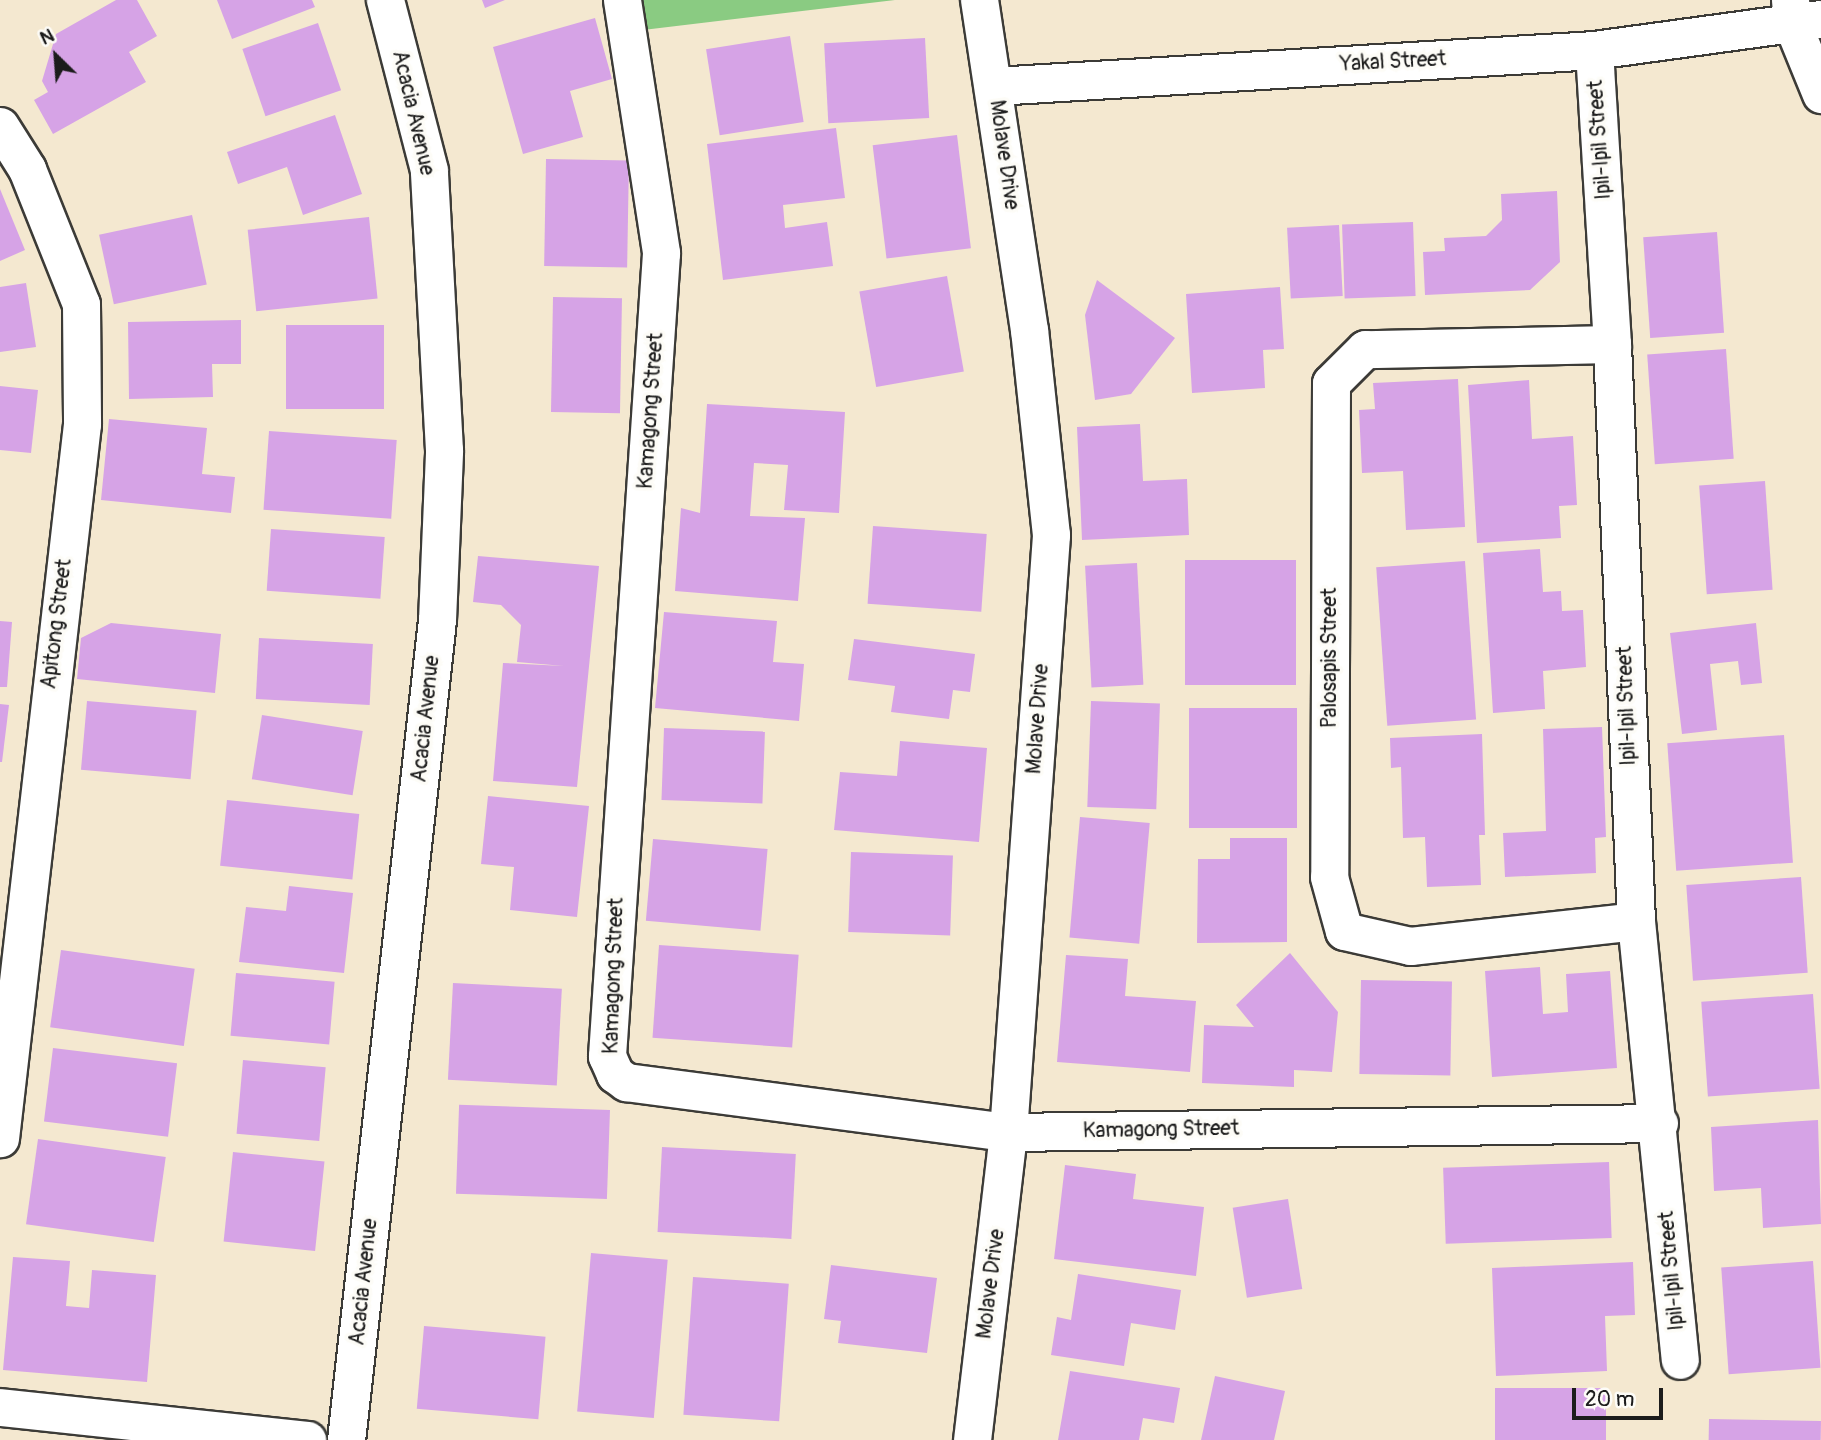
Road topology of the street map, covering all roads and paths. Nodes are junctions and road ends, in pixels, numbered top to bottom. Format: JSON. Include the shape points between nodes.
{"nodes":[{"id":1,"x":385,"y":0,"type":"edge"},
{"id":2,"x":622,"y":0,"type":"edge"},
{"id":3,"x":979,"y":0,"type":"edge"},
{"id":4,"x":1801,"y":14,"type":"edge"},
{"id":5,"x":1594,"y":50,"type":"junction"},
{"id":6,"x":994,"y":86,"type":"junction"},
{"id":7,"x":1821,"y":93,"type":"edge"},
{"id":8,"x":0,"y":125,"type":"edge"},
{"id":9,"x":1612,"y":344,"type":"junction"},
{"id":10,"x":1636,"y":921,"type":"junction"},
{"id":11,"x":1659,"y":1123,"type":"junction"},
{"id":12,"x":1008,"y":1132,"type":"junction"},
{"id":13,"x":0,"y":1138,"type":"edge"},
{"id":14,"x":1680,"y":1360,"type":"dead end"},
{"id":15,"x":0,"y":1407,"type":"edge"},
{"id":16,"x":307,"y":1440,"type":"edge"},
{"id":17,"x":346,"y":1440,"type":"edge"},
{"id":18,"x":972,"y":1440,"type":"edge"}],
"edges":[{"from":1,"to":17,"type":"street","name":"Acacia Avenue","via":[[429,170],[444,450],[437,620]]},
{"from":2,"to":12,"type":"street","name":"Kamagong Street","via":[[661,253],[607,1056],[615,1073],[626,1082]]},
{"from":3,"to":6,"type":"street","name":"Molave Drive"},
{"from":4,"to":5,"type":"street","name":"Yakal Street"},
{"from":4,"to":7,"type":"street"},
{"from":5,"to":6,"type":"street","name":"Yakal Street"},
{"from":5,"to":9,"type":"street","name":"Ipil-Ipil Street"},
{"from":6,"to":12,"type":"street","name":"Molave Drive","via":[[1029,330],[1051,536]]},
{"from":8,"to":13,"type":"street","name":"Apitong Street","via":[[27,169],[81,304],[82,424]]},
{"from":9,"to":10,"type":"street","name":"Ipil-Ipil Street"},
{"from":9,"to":10,"type":"street","name":"Palosapis Street","via":[[1366,349],[1331,383],[1329,877],[1344,931],[1410,946]]},
{"from":10,"to":11,"type":"street","name":"Ipil-Ipil Street"},
{"from":11,"to":12,"type":"street","name":"Kamagong Street"},
{"from":11,"to":14,"type":"street","name":"Ipil-Ipil Street"},
{"from":12,"to":18,"type":"street","name":"Molave Drive"},
{"from":15,"to":16,"type":"street"}]}
